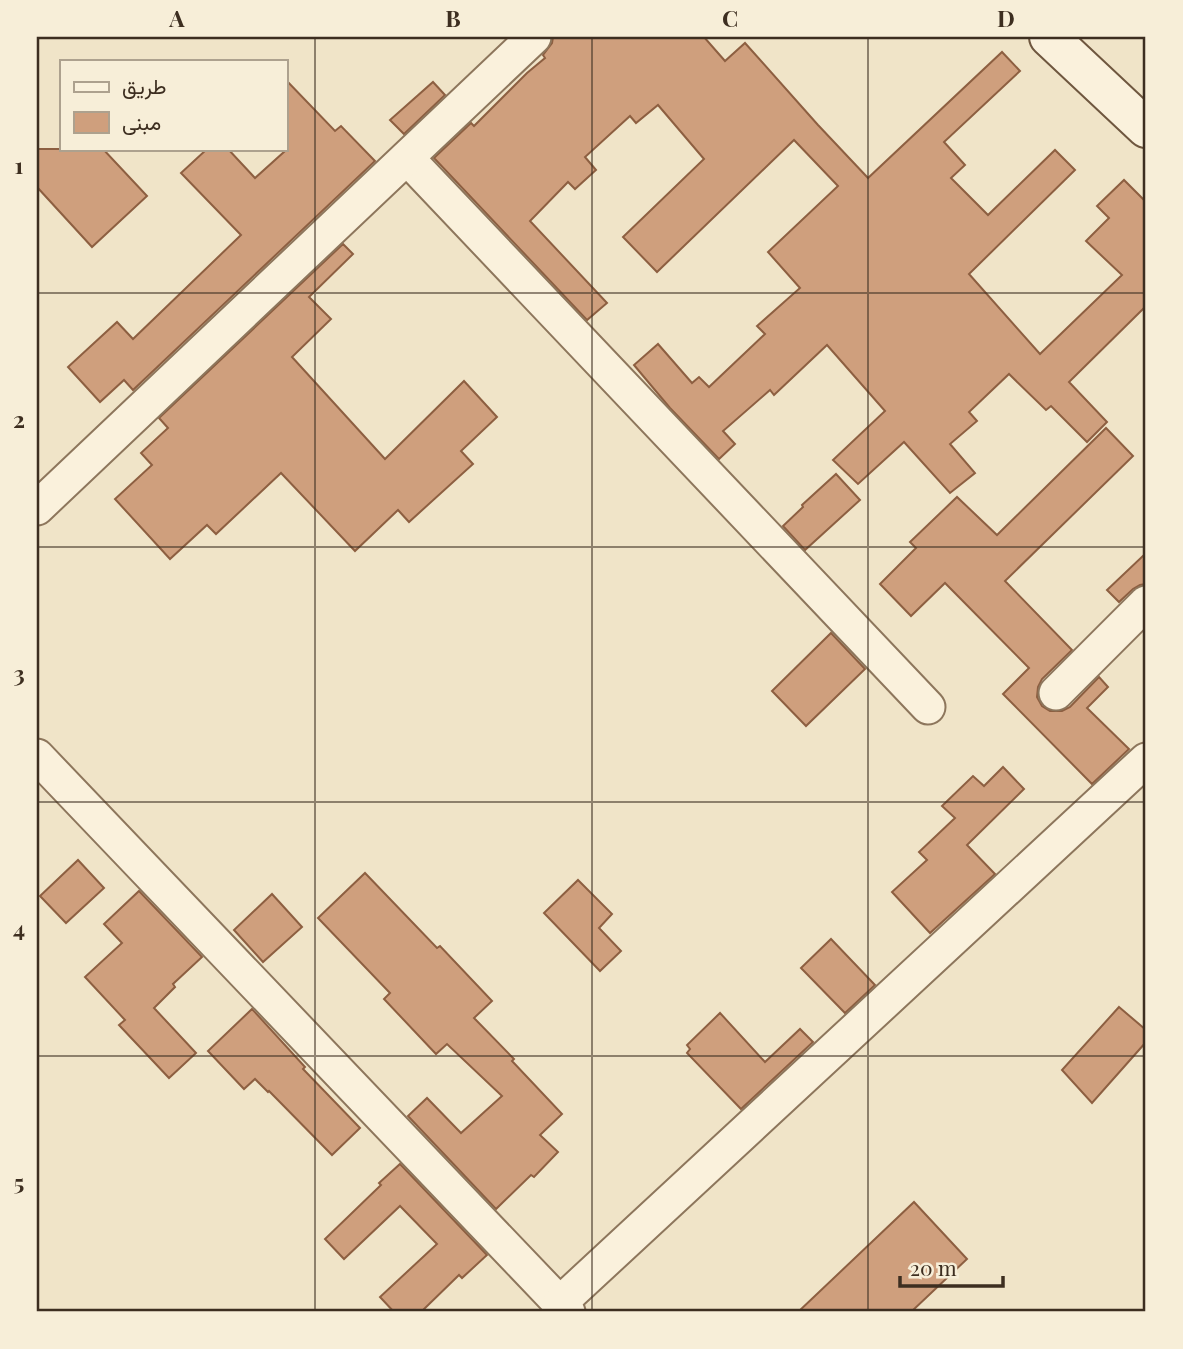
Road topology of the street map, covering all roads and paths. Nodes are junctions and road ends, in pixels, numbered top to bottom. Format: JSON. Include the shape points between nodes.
{"nodes":[{"id":1,"x":534,"y":37,"type":"edge"},
{"id":2,"x":1049,"y":37,"type":"edge"},
{"id":3,"x":1146,"y":128,"type":"edge"},
{"id":4,"x":407,"y":158,"type":"junction"},
{"id":5,"x":37,"y":508,"type":"edge"},
{"id":6,"x":1146,"y":603,"type":"edge"},
{"id":7,"x":1056,"y":693,"type":"dead end"},
{"id":8,"x":928,"y":707,"type":"dead end"},
{"id":9,"x":37,"y":756,"type":"edge"},
{"id":10,"x":1146,"y":760,"type":"edge"},
{"id":11,"x":564,"y":1308,"type":"edge"}],
"edges":[{"from":1,"to":4,"type":"street"},
{"from":2,"to":3,"type":"main road"},
{"from":4,"to":5,"type":"street"},
{"from":4,"to":8,"type":"street"},
{"from":6,"to":7,"type":"street"},
{"from":9,"to":11,"type":"street"},
{"from":10,"to":11,"type":"street"}]}
